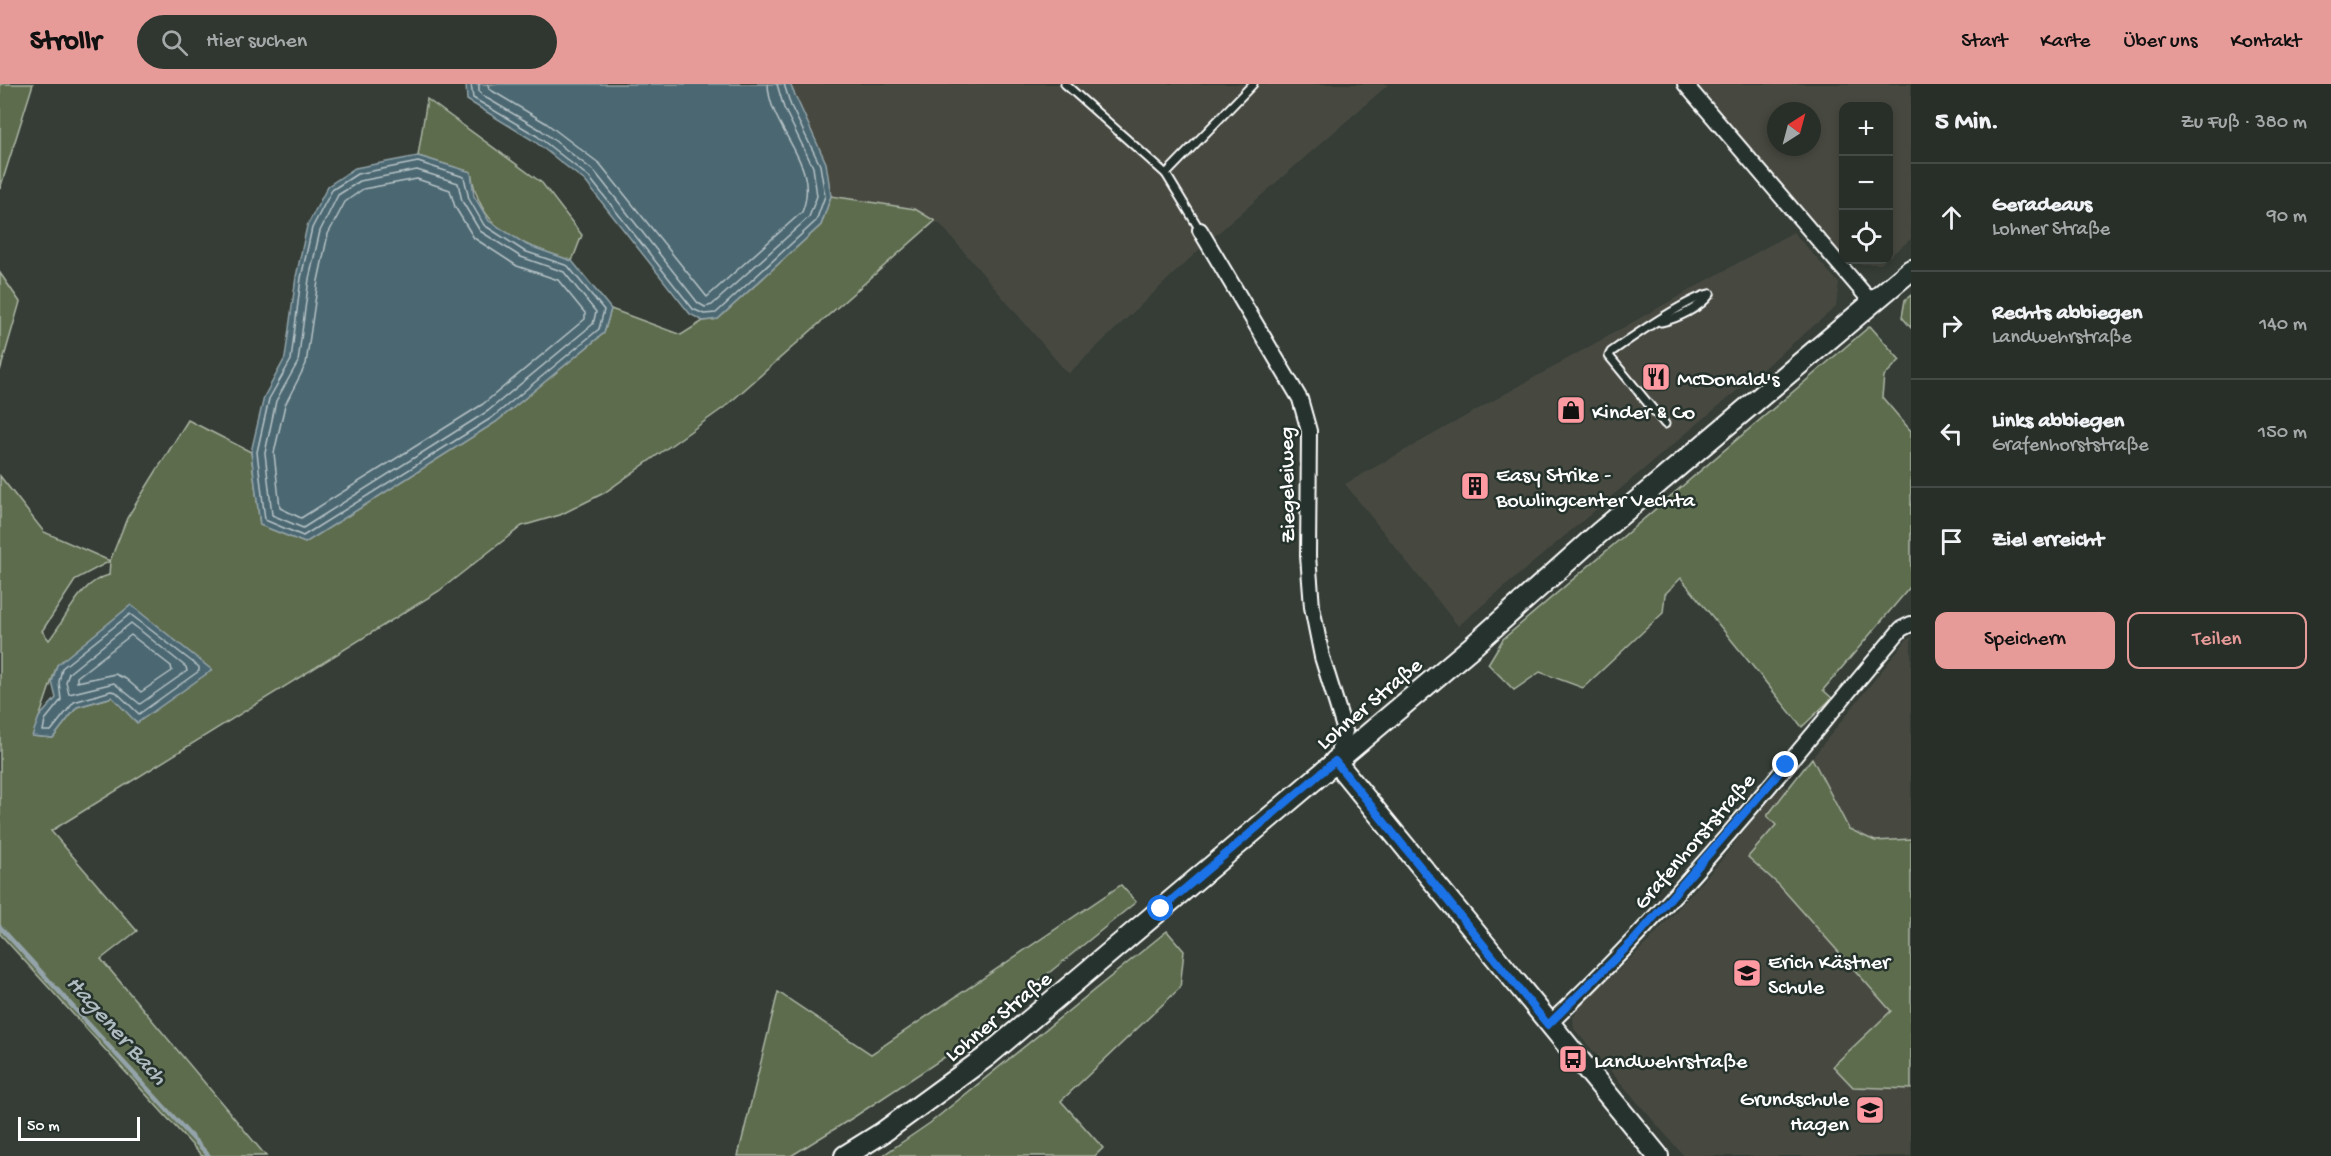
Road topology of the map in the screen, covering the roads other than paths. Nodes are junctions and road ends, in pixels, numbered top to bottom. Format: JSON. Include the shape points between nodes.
{"nodes":[{"id":1,"x":1065,"y":84,"type":"edge"},
{"id":2,"x":1253,"y":84,"type":"edge"},
{"id":3,"x":1685,"y":84,"type":"edge"},
{"id":4,"x":1166,"y":174,"type":"junction"},
{"id":5,"x":1200,"y":230,"type":"joint"},
{"id":6,"x":1911,"y":270,"type":"edge"},
{"id":7,"x":1710,"y":294,"type":"dead end"},
{"id":8,"x":1873,"y":303,"type":"junction"},
{"id":9,"x":1665,"y":424,"type":"dead end"},
{"id":10,"x":1911,"y":624,"type":"edge"},
{"id":11,"x":1335,"y":761,"type":"junction"},
{"id":12,"x":1548,"y":1025,"type":"junction"},
{"id":13,"x":845,"y":1156,"type":"edge"},
{"id":14,"x":1658,"y":1156,"type":"edge"}],
"edges":[{"from":1,"to":4,"type":"lane"},
{"from":2,"to":4,"type":"lane"},
{"from":3,"to":8,"type":"street"},
{"from":4,"to":5,"type":"lane"},
{"from":5,"to":11,"type":"street","name":"Ziegeleiweg","via":[[1300,399],[1308,430],[1312,607],[1322,657],[1345,731]]},
{"from":6,"to":8,"type":"main road","name":"Lohner Straße"},
{"from":7,"to":9,"type":"lane","via":[[1706,300],[1659,322],[1609,356]]},
{"from":8,"to":11,"type":"main road","name":"Lohner Straße"},
{"from":10,"to":12,"type":"street","name":"Grafenhorststraße","via":[[1901,629],[1634,940]]},
{"from":11,"to":12,"type":"main road"},
{"from":11,"to":13,"type":"main road","name":"Lohner Straße","via":[[986,1058]]},
{"from":12,"to":14,"type":"main road"}]}
